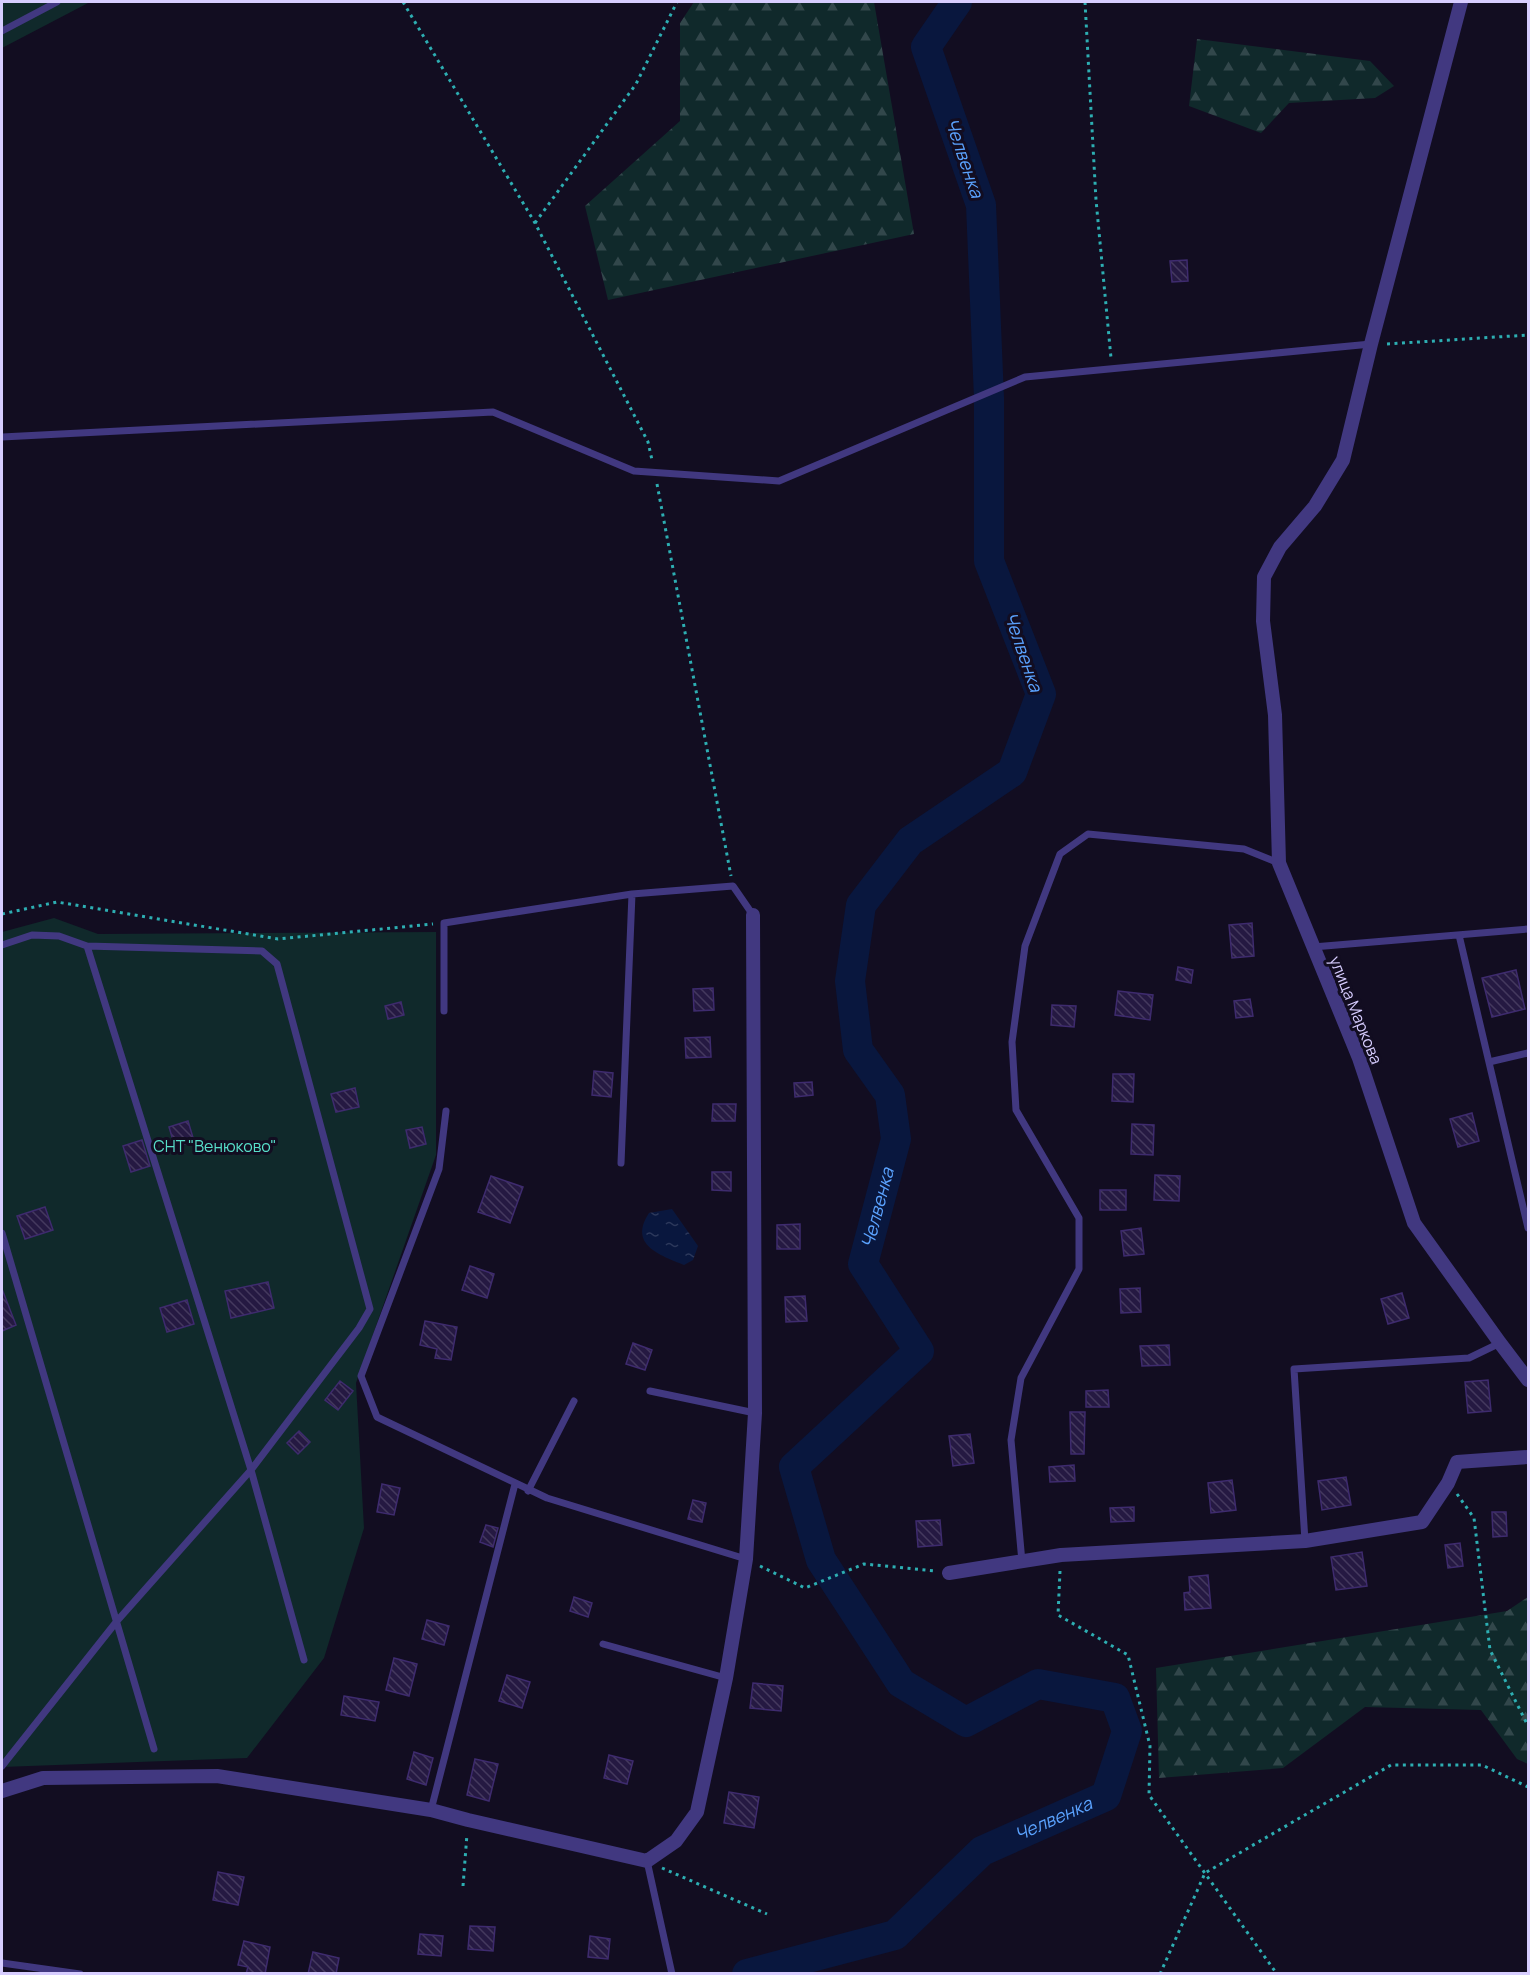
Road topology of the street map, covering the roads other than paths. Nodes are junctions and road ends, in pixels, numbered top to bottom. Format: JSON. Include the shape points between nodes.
{"nodes":[{"id":1,"x":57,"y":2,"type":"edge"},
{"id":2,"x":1461,"y":2,"type":"edge"},
{"id":3,"x":2,"y":31,"type":"edge"},
{"id":4,"x":1371,"y":344,"type":"junction"},
{"id":5,"x":2,"y":437,"type":"edge"},
{"id":6,"x":1279,"y":863,"type":"junction"},
{"id":7,"x":632,"y":894,"type":"junction"},
{"id":8,"x":753,"y":915,"type":"joint"},
{"id":9,"x":1528,"y":929,"type":"edge"},
{"id":10,"x":1459,"y":935,"type":"junction"},
{"id":11,"x":2,"y":945,"type":"edge"},
{"id":12,"x":87,"y":946,"type":"junction"},
{"id":13,"x":1313,"y":947,"type":"junction"},
{"id":14,"x":444,"y":1011,"type":"dead end"},
{"id":15,"x":1528,"y":1053,"type":"edge"},
{"id":16,"x":1489,"y":1062,"type":"junction"},
{"id":17,"x":446,"y":1111,"type":"dead end"},
{"id":18,"x":621,"y":1163,"type":"dead end"},
{"id":19,"x":1528,"y":1223,"type":"edge"},
{"id":20,"x":2,"y":1233,"type":"edge"},
{"id":21,"x":1500,"y":1343,"type":"junction"},
{"id":22,"x":1528,"y":1380,"type":"edge"},
{"id":23,"x":650,"y":1390,"type":"dead end"},
{"id":24,"x":574,"y":1401,"type":"dead end"},
{"id":25,"x":755,"y":1413,"type":"junction"},
{"id":26,"x":1528,"y":1457,"type":"edge"},
{"id":27,"x":250,"y":1470,"type":"junction"},
{"id":28,"x":515,"y":1484,"type":"junction"},
{"id":29,"x":528,"y":1491,"type":"junction"},
{"id":30,"x":1305,"y":1541,"type":"junction"},
{"id":31,"x":746,"y":1559,"type":"junction"},
{"id":32,"x":1022,"y":1562,"type":"junction"},
{"id":33,"x":949,"y":1573,"type":"road end"},
{"id":34,"x":117,"y":1621,"type":"junction"},
{"id":35,"x":603,"y":1644,"type":"dead end"},
{"id":36,"x":304,"y":1660,"type":"dead end"},
{"id":37,"x":726,"y":1678,"type":"junction"},
{"id":38,"x":153,"y":1749,"type":"dead end"},
{"id":39,"x":2,"y":1766,"type":"edge"},
{"id":40,"x":2,"y":1780,"type":"edge"},
{"id":41,"x":2,"y":1791,"type":"edge"},
{"id":42,"x":431,"y":1810,"type":"junction"},
{"id":43,"x":647,"y":1861,"type":"junction"},
{"id":44,"x":2,"y":1963,"type":"edge"},
{"id":45,"x":80,"y":1974,"type":"edge"},
{"id":46,"x":672,"y":1974,"type":"edge"}],
"edges":[{"from":1,"to":3,"type":"lane"},
{"from":2,"to":4,"type":"street"},
{"from":4,"to":5,"type":"lane","via":[[1025,377],[779,482],[634,471],[493,412]]},
{"from":4,"to":6,"type":"street","via":[[1343,460],[1315,506],[1280,546],[1264,577],[1263,621],[1275,715]]},
{"from":6,"to":13,"type":"street"},
{"from":6,"to":32,"type":"lane","via":[[1244,849],[1088,834],[1060,854],[1025,946],[1012,1042],[1016,1110],[1079,1218],[1079,1269],[1021,1378],[1011,1440]]},
{"from":7,"to":8,"type":"lane","via":[[733,886]]},
{"from":7,"to":14,"type":"lane","via":[[444,923]]},
{"from":7,"to":18,"type":"lane"},
{"from":8,"to":25,"type":"street"},
{"from":9,"to":10,"type":"lane","name":"улица Маркова"},
{"from":10,"to":13,"type":"lane","name":"улица Маркова"},
{"from":10,"to":16,"type":"lane"},
{"from":11,"to":12,"type":"lane","via":[[32,935],[59,936]]},
{"from":12,"to":27,"type":"lane"},
{"from":12,"to":27,"type":"lane","via":[[262,951],[277,964],[370,1309]]},
{"from":13,"to":21,"type":"street","name":"улица Маркова","via":[[1359,1058],[1414,1223]]},
{"from":15,"to":16,"type":"lane"},
{"from":16,"to":19,"type":"lane"},
{"from":17,"to":28,"type":"lane","via":[[438,1169],[361,1376],[377,1417]]},
{"from":20,"to":34,"type":"lane"},
{"from":21,"to":22,"type":"street","name":"улица Маркова"},
{"from":21,"to":30,"type":"lane","via":[[1468,1358],[1294,1369]]},
{"from":23,"to":25,"type":"lane"},
{"from":24,"to":29,"type":"lane"},
{"from":25,"to":31,"type":"street"},
{"from":26,"to":30,"type":"street","via":[[1457,1462],[1422,1522]]},
{"from":27,"to":34,"type":"lane"},
{"from":27,"to":36,"type":"lane"},
{"from":28,"to":29,"type":"lane"},
{"from":28,"to":42,"type":"lane"},
{"from":29,"to":31,"type":"lane"},
{"from":30,"to":32,"type":"street","via":[[1061,1555]]},
{"from":31,"to":37,"type":"street"},
{"from":32,"to":33,"type":"street"},
{"from":34,"to":38,"type":"lane"},
{"from":34,"to":39,"type":"lane"},
{"from":35,"to":37,"type":"lane"},
{"from":37,"to":43,"type":"street","via":[[697,1812],[676,1842]]},
{"from":40,"to":41,"type":"lane"},
{"from":41,"to":42,"type":"street","via":[[43,1778],[217,1776]]},
{"from":42,"to":43,"type":"street"},
{"from":43,"to":46,"type":"lane"},
{"from":44,"to":45,"type":"lane"}]}
